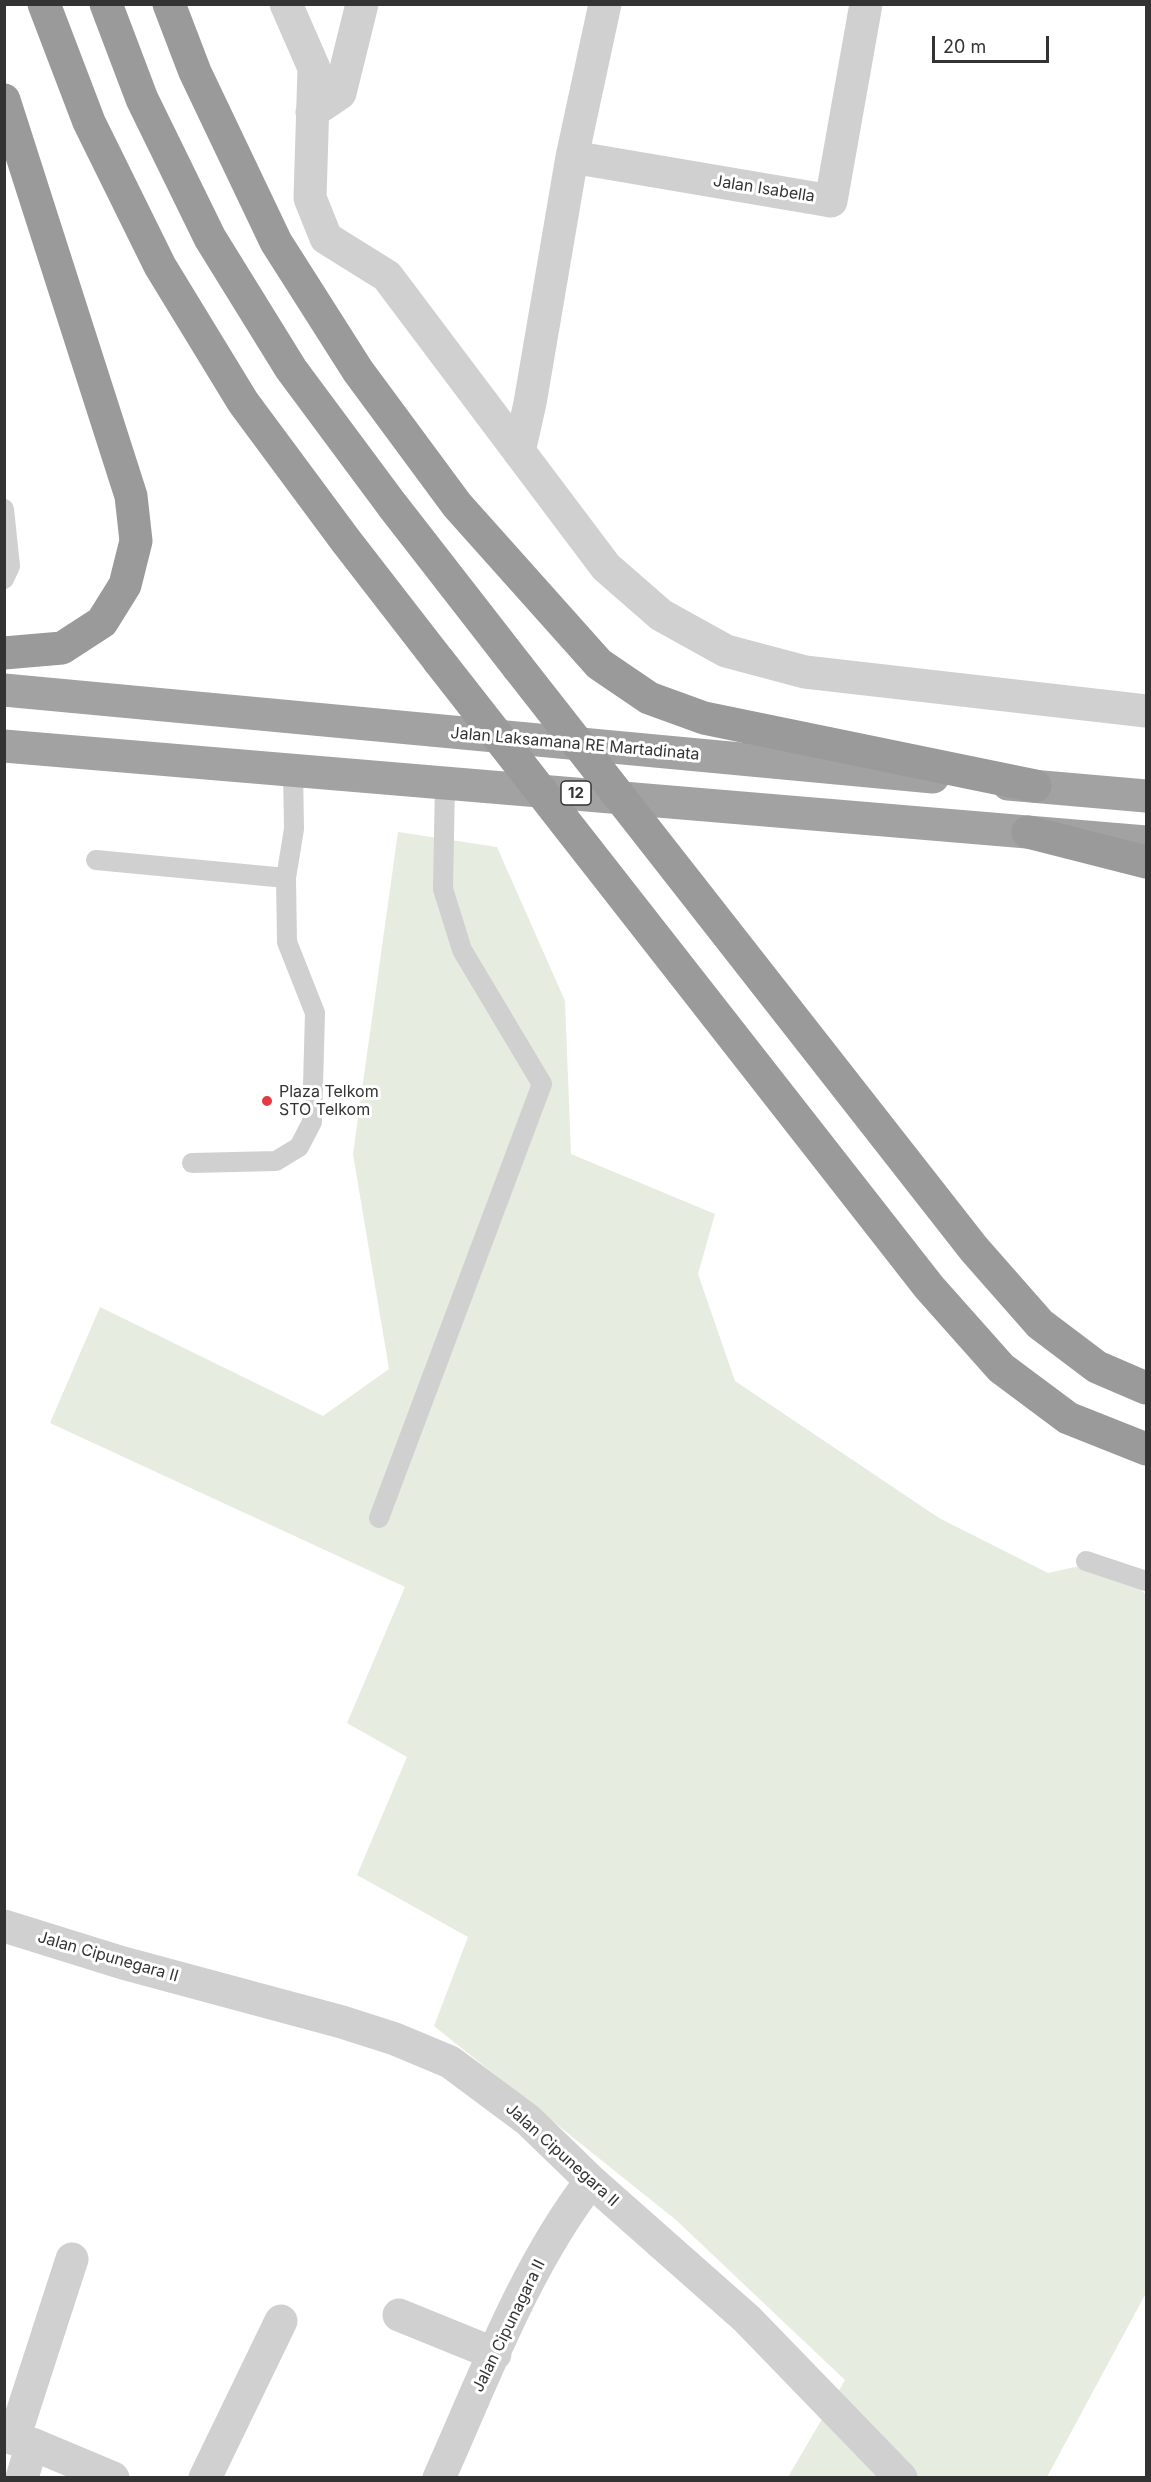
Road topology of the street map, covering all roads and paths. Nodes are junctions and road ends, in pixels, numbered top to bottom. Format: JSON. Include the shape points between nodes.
{"nodes":[{"id":1,"x":44,"y":4,"type":"edge"},
{"id":2,"x":106,"y":4,"type":"edge"},
{"id":3,"x":169,"y":4,"type":"edge"},
{"id":4,"x":286,"y":4,"type":"edge"},
{"id":5,"x":362,"y":4,"type":"edge"},
{"id":6,"x":605,"y":4,"type":"edge"},
{"id":7,"x":866,"y":4,"type":"edge"},
{"id":8,"x":6,"y":107,"type":"edge"},
{"id":9,"x":312,"y":112,"type":"junction"},
{"id":10,"x":572,"y":157,"type":"junction"},
{"id":11,"x":519,"y":452,"type":"junction"},
{"id":12,"x":4,"y":509,"type":"edge"},
{"id":13,"x":4,"y":579,"type":"edge"},
{"id":14,"x":4,"y":653,"type":"edge"},
{"id":15,"x":4,"y":690,"type":"edge"},
{"id":16,"x":1146,"y":711,"type":"edge"},
{"id":17,"x":4,"y":746,"type":"edge"},
{"id":18,"x":293,"y":769,"type":"junction"},
{"id":19,"x":445,"y":782,"type":"junction"},
{"id":20,"x":1035,"y":786,"type":"junction"},
{"id":21,"x":1146,"y":796,"type":"edge"},
{"id":22,"x":1028,"y":832,"type":"junction"},
{"id":23,"x":1146,"y":842,"type":"edge"},
{"id":24,"x":96,"y":860,"type":"dead end"},
{"id":25,"x":1146,"y":862,"type":"edge"},
{"id":26,"x":286,"y":878,"type":"junction"},
{"id":27,"x":192,"y":1163,"type":"dead end"},
{"id":28,"x":1146,"y":1388,"type":"edge"},
{"id":29,"x":1146,"y":1449,"type":"edge"},
{"id":30,"x":379,"y":1518,"type":"dead end"},
{"id":31,"x":1086,"y":1561,"type":"dead end"},
{"id":32,"x":1146,"y":1581,"type":"edge"},
{"id":33,"x":4,"y":1926,"type":"edge"},
{"id":34,"x":591,"y":2181,"type":"junction"},
{"id":35,"x":72,"y":2259,"type":"dead end"},
{"id":36,"x":399,"y":2315,"type":"dead end"},
{"id":37,"x":281,"y":2321,"type":"dead end"},
{"id":38,"x":495,"y":2354,"type":"junction"},
{"id":39,"x":17,"y":2439,"type":"edge"},
{"id":40,"x":22,"y":2478,"type":"edge"},
{"id":41,"x":113,"y":2478,"type":"edge"},
{"id":42,"x":206,"y":2478,"type":"edge"},
{"id":43,"x":439,"y":2478,"type":"edge"},
{"id":44,"x":901,"y":2478,"type":"edge"}],
"edges":[{"from":1,"to":29,"type":"highway","bridge":true,"via":[[89,122],[160,266],[243,402],[346,541],[929,1287],[1001,1368],[1068,1418]]},
{"from":2,"to":28,"type":"highway","bridge":true,"via":[[142,99],[210,238],[279,349],[392,505],[974,1249],[1040,1324],[1097,1367]]},
{"from":3,"to":20,"type":"highway","via":[[195,72],[276,242],[358,371],[458,505],[599,664],[649,698],[704,718]]},
{"from":4,"to":9,"type":"street","via":[[314,68]]},
{"from":5,"to":9,"type":"street","via":[[340,93]]},
{"from":6,"to":10,"type":"street"},
{"from":7,"to":10,"type":"street","name":"Jalan Isabella","via":[[831,201]]},
{"from":8,"to":14,"type":"highway","via":[[131,496],[136,541],[125,585],[102,622],[62,648]]},
{"from":9,"to":11,"type":"street","via":[[310,198],[326,238],[387,276]]},
{"from":10,"to":11,"type":"street"},
{"from":11,"to":16,"type":"street","via":[[606,567],[661,615],[726,651],[805,672]]},
{"from":12,"to":13,"type":"lane","via":[[10,566]]},
{"from":15,"to":20,"type":"highway","name":"Jalan Laksamana RE Martadinata"},
{"from":17,"to":18,"type":"highway","number":"12"},
{"from":18,"to":19,"type":"highway","number":"12"},
{"from":18,"to":26,"type":"lane","via":[[294,829]]},
{"from":19,"to":22,"type":"highway","number":"12"},
{"from":19,"to":30,"type":"lane","via":[[443,889],[462,950],[542,1084]]},
{"from":20,"to":21,"type":"highway","name":"Jalan Laksamana RE Martadinata"},
{"from":22,"to":23,"type":"highway","number":"12"},
{"from":22,"to":25,"type":"highway"},
{"from":24,"to":26,"type":"lane"},
{"from":26,"to":27,"type":"lane","via":[[287,942],[315,1013],[312,1122],[299,1147],[276,1161]]},
{"from":31,"to":32,"type":"lane"},
{"from":33,"to":34,"type":"street","name":"Jalan Cipunegara II","via":[[123,1963],[342,2022],[450,2062],[528,2120]]},
{"from":34,"to":38,"type":"street","name":"Jalan Cipunagara II","via":[[532,2274]]},
{"from":34,"to":44,"type":"street","name":"Jalan Cipunegara II","via":[[747,2319]]},
{"from":35,"to":39,"type":"street"},
{"from":36,"to":38,"type":"street"},
{"from":37,"to":42,"type":"street"},
{"from":38,"to":43,"type":"street","name":"Jalan Cipunagara II"},
{"from":39,"to":40,"type":"street"},
{"from":39,"to":41,"type":"street"}]}
